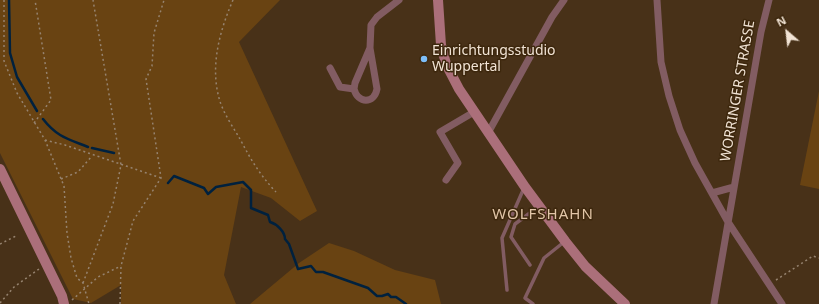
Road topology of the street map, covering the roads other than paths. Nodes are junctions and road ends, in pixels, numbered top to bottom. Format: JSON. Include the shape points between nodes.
{"nodes":[{"id":1,"x":399,"y":0,"type":"edge"},
{"id":2,"x":438,"y":0,"type":"edge"},
{"id":3,"x":564,"y":0,"type":"edge"},
{"id":4,"x":657,"y":0,"type":"edge"},
{"id":5,"x":769,"y":0,"type":"edge"},
{"id":6,"x":370,"y":48,"type":"junction"},
{"id":7,"x":330,"y":68,"type":"dead end"},
{"id":8,"x":354,"y":90,"type":"junction"},
{"id":9,"x":474,"y":112,"type":"junction"},
{"id":10,"x":488,"y":133,"type":"junction"},
{"id":11,"x":0,"y":169,"type":"edge"},
{"id":12,"x":446,"y":180,"type":"dead end"},
{"id":13,"x":524,"y":187,"type":"junction"},
{"id":14,"x":734,"y":187,"type":"junction"},
{"id":15,"x":712,"y":193,"type":"junction"},
{"id":16,"x":539,"y":206,"type":"junction"},
{"id":17,"x":728,"y":222,"type":"junction"},
{"id":18,"x":565,"y":241,"type":"junction"},
{"id":19,"x":530,"y":265,"type":"dead end"},
{"id":20,"x":507,"y":290,"type":"dead end"},
{"id":21,"x":64,"y":304,"type":"edge"},
{"id":22,"x":533,"y":304,"type":"edge"},
{"id":23,"x":625,"y":304,"type":"edge"},
{"id":24,"x":714,"y":304,"type":"edge"},
{"id":25,"x":782,"y":304,"type":"edge"}],
"edges":[{"from":1,"to":6,"type":"street","via":[[371,25]]},
{"from":2,"to":9,"type":"main road","via":[[439,32],[446,64]]},
{"from":3,"to":10,"type":"street"},
{"from":4,"to":15,"type":"street","via":[[662,62],[669,96],[680,130]]},
{"from":5,"to":14,"type":"street","name":"WORRINGER STRASSE"},
{"from":6,"to":8,"type":"street"},
{"from":6,"to":8,"type":"street","via":[[376,94],[367,101],[358,98]]},
{"from":7,"to":8,"type":"street","via":[[340,87]]},
{"from":9,"to":10,"type":"main road"},
{"from":9,"to":12,"type":"street","via":[[440,132],[458,163]]},
{"from":10,"to":13,"type":"main road"},
{"from":11,"to":21,"type":"main road"},
{"from":13,"to":16,"type":"main road"},
{"from":13,"to":20,"type":"lane","via":[[502,238]]},
{"from":14,"to":15,"type":"street"},
{"from":14,"to":17,"type":"street","name":"WORRINGER STRASSE"},
{"from":15,"to":17,"type":"street"},
{"from":16,"to":18,"type":"main road"},
{"from":16,"to":19,"type":"lane","via":[[515,224],[511,237]]},
{"from":17,"to":24,"type":"street","name":"WORRINGER STRASSE"},
{"from":17,"to":25,"type":"street"},
{"from":18,"to":22,"type":"lane","via":[[544,258],[525,298]]},
{"from":18,"to":23,"type":"main road","via":[[586,266]]}]}
